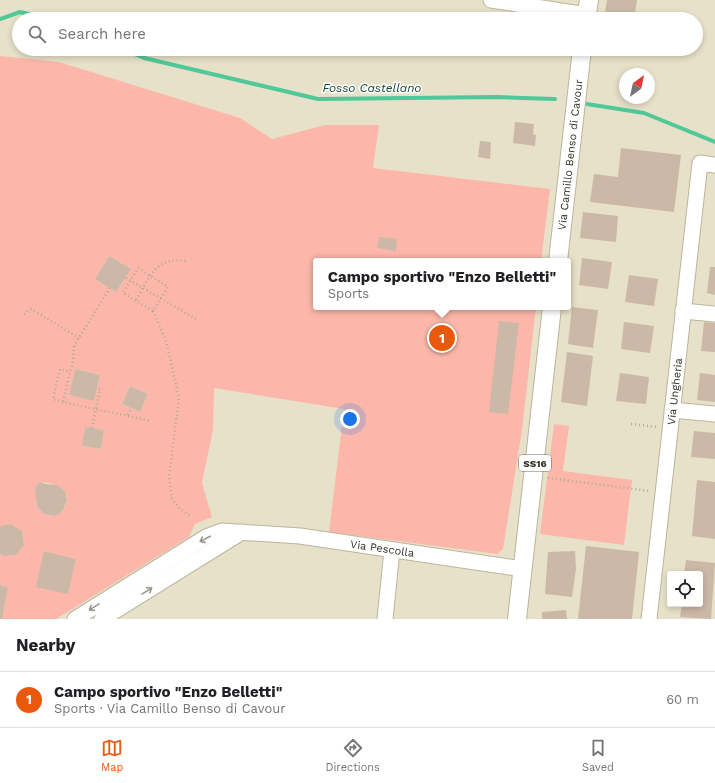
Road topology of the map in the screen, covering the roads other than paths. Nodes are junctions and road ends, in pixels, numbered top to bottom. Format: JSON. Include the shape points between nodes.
{"nodes":[{"id":1,"x":492,"y":0,"type":"edge"},
{"id":2,"x":587,"y":11,"type":"edge"},
{"id":3,"x":581,"y":56,"type":"edge"},
{"id":4,"x":708,"y":164,"type":"edge"},
{"id":5,"x":558,"y":258,"type":"edge"},
{"id":6,"x":552,"y":310,"type":"edge"},
{"id":7,"x":684,"y":311,"type":"junction"},
{"id":8,"x":715,"y":314,"type":"edge"},
{"id":9,"x":672,"y":410,"type":"junction"},
{"id":10,"x":715,"y":414,"type":"edge"},
{"id":11,"x":242,"y":532,"type":"junction"},
{"id":12,"x":392,"y":550,"type":"junction"},
{"id":13,"x":523,"y":569,"type":"junction"},
{"id":14,"x":75,"y":619,"type":"edge"},
{"id":15,"x":102,"y":619,"type":"edge"},
{"id":16,"x":385,"y":619,"type":"edge"},
{"id":17,"x":517,"y":619,"type":"edge"},
{"id":18,"x":649,"y":619,"type":"edge"}],
"edges":[{"from":1,"to":2,"type":"street"},
{"from":3,"to":5,"type":"main road","name":"Via Camillo Benso di Cavour"},
{"from":4,"to":7,"type":"street","name":"Via Ungheria"},
{"from":6,"to":13,"type":"main road","number":"SS16"},
{"from":7,"to":8,"type":"street"},
{"from":7,"to":9,"type":"street","name":"Via Ungheria"},
{"from":9,"to":10,"type":"street"},
{"from":9,"to":18,"type":"street","name":"Via Ungheria"},
{"from":11,"to":12,"type":"street","name":"Via Pescolla","via":[[300,536]]},
{"from":11,"to":14,"type":"street","name":"Via Pescolla","one_way":true,"via":[[222,531],[206,537]]},
{"from":15,"to":11,"type":"street","one_way":true},
{"from":12,"to":13,"type":"street","name":"Via Pescolla"},
{"from":12,"to":16,"type":"street"},
{"from":13,"to":17,"type":"main road","number":"SS16"}]}
